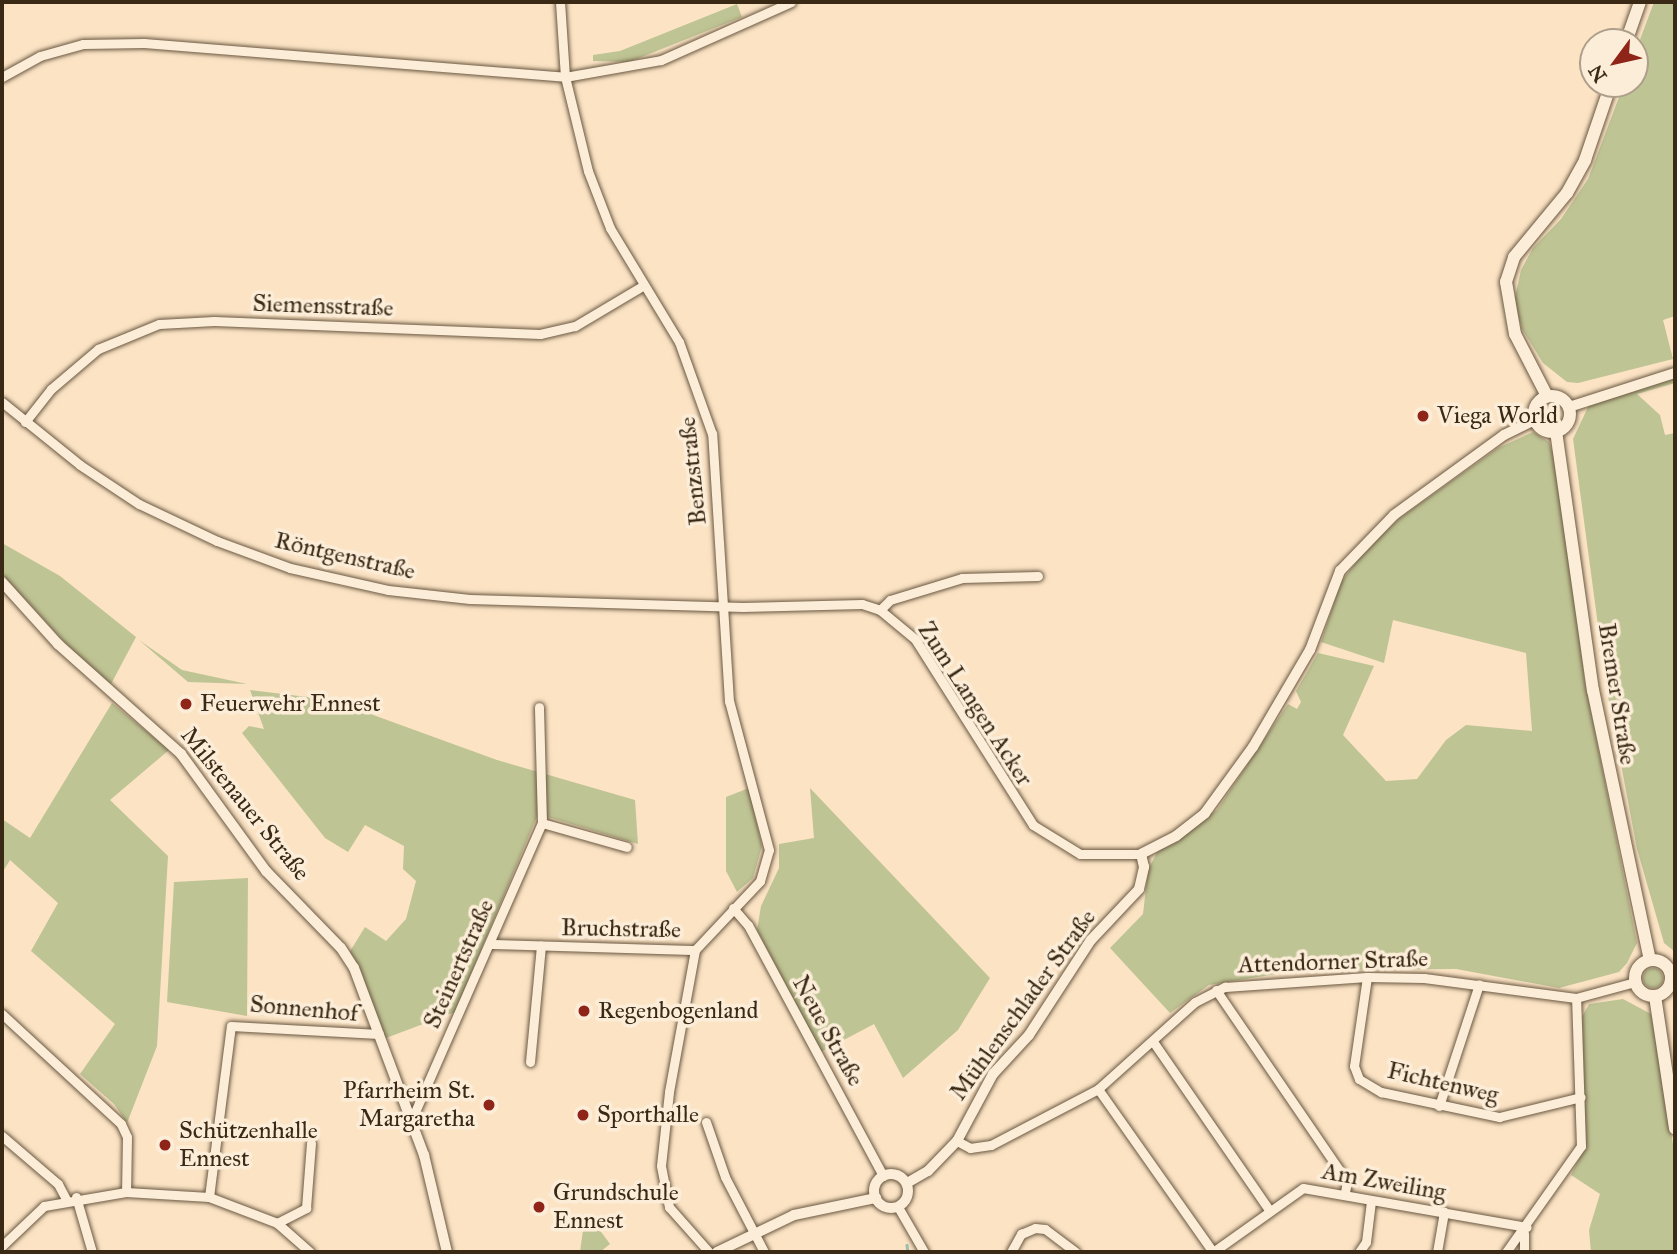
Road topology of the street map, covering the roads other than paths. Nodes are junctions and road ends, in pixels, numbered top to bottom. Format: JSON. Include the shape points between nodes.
{"nodes":[{"id":1,"x":560,"y":2,"type":"edge"},
{"id":2,"x":791,"y":2,"type":"edge"},
{"id":3,"x":1640,"y":2,"type":"edge"},
{"id":4,"x":1631,"y":28,"type":"edge"},
{"id":5,"x":2,"y":77,"type":"edge"},
{"id":6,"x":565,"y":78,"type":"junction"},
{"id":7,"x":1606,"y":98,"type":"edge"},
{"id":8,"x":644,"y":285,"type":"junction"},
{"id":9,"x":1675,"y":373,"type":"edge"},
{"id":10,"x":1548,"y":396,"type":"junction"},
{"id":11,"x":2,"y":402,"type":"edge"},
{"id":12,"x":1569,"y":407,"type":"junction"},
{"id":13,"x":1535,"y":420,"type":"junction"},
{"id":14,"x":25,"y":422,"type":"junction"},
{"id":15,"x":1556,"y":431,"type":"junction"},
{"id":16,"x":1038,"y":576,"type":"dead end"},
{"id":17,"x":2,"y":582,"type":"edge"},
{"id":18,"x":723,"y":606,"type":"junction"},
{"id":19,"x":880,"y":610,"type":"junction"},
{"id":20,"x":539,"y":708,"type":"dead end"},
{"id":21,"x":542,"y":823,"type":"junction"},
{"id":22,"x":627,"y":847,"type":"dead end"},
{"id":23,"x":1140,"y":853,"type":"junction"},
{"id":24,"x":733,"y":908,"type":"junction"},
{"id":25,"x":490,"y":944,"type":"junction"},
{"id":26,"x":541,"y":946,"type":"junction"},
{"id":27,"x":695,"y":950,"type":"junction"},
{"id":28,"x":1650,"y":960,"type":"junction"},
{"id":29,"x":1673,"y":973,"type":"edge"},
{"id":30,"x":1367,"y":977,"type":"junction"},
{"id":31,"x":1635,"y":982,"type":"junction"},
{"id":32,"x":1479,"y":984,"type":"junction"},
{"id":33,"x":1216,"y":990,"type":"junction"},
{"id":34,"x":1656,"y":996,"type":"junction"},
{"id":35,"x":1576,"y":998,"type":"junction"},
{"id":36,"x":2,"y":1014,"type":"edge"},
{"id":37,"x":379,"y":1034,"type":"junction"},
{"id":38,"x":1154,"y":1043,"type":"junction"},
{"id":39,"x":530,"y":1062,"type":"dead end"},
{"id":40,"x":1098,"y":1089,"type":"junction"},
{"id":41,"x":1581,"y":1097,"type":"junction"},
{"id":42,"x":1439,"y":1106,"type":"junction"},
{"id":43,"x":411,"y":1121,"type":"junction"},
{"id":44,"x":706,"y":1122,"type":"dead end"},
{"id":45,"x":1675,"y":1129,"type":"edge"},
{"id":46,"x":2,"y":1136,"type":"edge"},
{"id":47,"x":957,"y":1141,"type":"junction"},
{"id":48,"x":311,"y":1143,"type":"dead end"},
{"id":49,"x":883,"y":1176,"type":"junction"},
{"id":50,"x":906,"y":1183,"type":"junction"},
{"id":51,"x":126,"y":1192,"type":"junction"},
{"id":52,"x":1345,"y":1192,"type":"junction"},
{"id":53,"x":209,"y":1197,"type":"junction"},
{"id":54,"x":71,"y":1198,"type":"junction"},
{"id":55,"x":876,"y":1198,"type":"junction"},
{"id":56,"x":1371,"y":1203,"type":"junction"},
{"id":57,"x":898,"y":1207,"type":"junction"},
{"id":58,"x":1269,"y":1210,"type":"junction"},
{"id":59,"x":1444,"y":1212,"type":"junction"},
{"id":60,"x":277,"y":1223,"type":"junction"},
{"id":61,"x":1525,"y":1230,"type":"junction"},
{"id":62,"x":753,"y":1235,"type":"junction"},
{"id":63,"x":2,"y":1246,"type":"edge"},
{"id":64,"x":92,"y":1252,"type":"edge"},
{"id":65,"x":310,"y":1252,"type":"edge"},
{"id":66,"x":447,"y":1252,"type":"edge"},
{"id":67,"x":709,"y":1252,"type":"edge"},
{"id":68,"x":717,"y":1252,"type":"edge"},
{"id":69,"x":764,"y":1252,"type":"edge"},
{"id":70,"x":924,"y":1252,"type":"edge"},
{"id":71,"x":1011,"y":1252,"type":"edge"},
{"id":72,"x":1075,"y":1252,"type":"edge"},
{"id":73,"x":1213,"y":1252,"type":"edge"},
{"id":74,"x":1359,"y":1252,"type":"edge"},
{"id":75,"x":1437,"y":1252,"type":"edge"},
{"id":76,"x":1506,"y":1252,"type":"edge"},
{"id":77,"x":1524,"y":1252,"type":"edge"}],
"edges":[{"from":1,"to":6,"type":"street","name":"Benzstraße"},
{"from":2,"to":6,"type":"street","via":[[661,60]]},
{"from":3,"to":4,"type":"main road"},
{"from":5,"to":6,"type":"street","via":[[40,56],[83,44],[144,43]]},
{"from":6,"to":8,"type":"street","name":"Benzstraße","via":[[588,171],[610,228]]},
{"from":7,"to":10,"type":"main road","via":[[1585,160],[1567,193],[1514,257],[1506,282],[1515,334]]},
{"from":8,"to":14,"type":"street","name":"Siemensstraße","via":[[575,326],[540,334],[214,321],[159,324],[98,349],[51,388]]},
{"from":8,"to":18,"type":"street","name":"Benzstraße","via":[[694,372],[712,434]]},
{"from":9,"to":12,"type":"street"},
{"from":10,"to":12,"type":"main road","via":[[1558,397]]},
{"from":10,"to":13,"type":"main road","via":[[1535,407]]},
{"from":11,"to":14,"type":"street","name":"Röntgenstraße"},
{"from":12,"to":15,"type":"main road","via":[[1566,425]]},
{"from":13,"to":15,"type":"main road","via":[[1545,431]]},
{"from":13,"to":23,"type":"street","via":[[1504,435],[1394,515],[1362,546],[1335,580],[1312,644],[1285,695],[1217,798],[1176,836]]},
{"from":14,"to":18,"type":"street","name":"Röntgenstraße","via":[[139,504],[217,541],[290,568],[388,590],[470,598]]},
{"from":15,"to":28,"type":"main road","name":"Bremer Straße","via":[[1593,690]]},
{"from":16,"to":19,"type":"street","via":[[962,578],[904,594]]},
{"from":17,"to":37,"type":"street","name":"Milstenauer Straße","via":[[50,636],[164,737],[197,774],[266,872],[341,948]]},
{"from":18,"to":19,"type":"street","via":[[862,604]]},
{"from":18,"to":24,"type":"street","name":"Benzstraße","via":[[729,701],[769,850],[760,881]]},
{"from":19,"to":23,"type":"street","name":"Zum Langen Acker","via":[[915,639],[1033,825],[1080,853]]},
{"from":20,"to":21,"type":"street","name":"Steinertstraße"},
{"from":21,"to":22,"type":"street"},
{"from":21,"to":25,"type":"street","name":"Steinertstraße"},
{"from":23,"to":47,"type":"street","name":"Mühlenschlader Straße","via":[[1144,867],[1139,889],[1091,940],[1029,1035],[993,1074]]},
{"from":24,"to":27,"type":"street","name":"Bruchstraße"},
{"from":24,"to":49,"type":"street","name":"Neue Straße","via":[[748,925]]},
{"from":25,"to":26,"type":"street","name":"Bruchstraße"},
{"from":25,"to":43,"type":"street","name":"Steinertstraße"},
{"from":26,"to":27,"type":"street","name":"Bruchstraße"},
{"from":26,"to":39,"type":"street"},
{"from":27,"to":67,"type":"street","via":[[668,1092],[663,1190],[680,1223]]},
{"from":28,"to":29,"type":"main road"},
{"from":28,"to":31,"type":"main road","via":[[1638,968]]},
{"from":29,"to":34,"type":"main road","via":[[1667,990]]},
{"from":30,"to":32,"type":"street","name":"Attendorner Straße"},
{"from":30,"to":33,"type":"street","name":"Attendorner Straße"},
{"from":30,"to":42,"type":"street","name":"Fichtenweg","via":[[1354,1066],[1359,1079],[1381,1092]]},
{"from":31,"to":34,"type":"main road","via":[[1640,992]]},
{"from":31,"to":35,"type":"street","name":"Attendorner Straße"},
{"from":32,"to":35,"type":"street","name":"Attendorner Straße"},
{"from":32,"to":42,"type":"street"},
{"from":33,"to":38,"type":"street","name":"Attendorner Straße","via":[[1195,1002]]},
{"from":33,"to":52,"type":"street","via":[[1347,1181]]},
{"from":34,"to":45,"type":"main road"},
{"from":35,"to":41,"type":"street"},
{"from":36,"to":51,"type":"street","via":[[121,1124],[128,1137]]},
{"from":37,"to":43,"type":"street","name":"Milstenauer Straße"},
{"from":37,"to":53,"type":"street","name":"Sonnenhof","via":[[231,1026]]},
{"from":38,"to":40,"type":"street","name":"Attendorner Straße"},
{"from":38,"to":58,"type":"street"},
{"from":40,"to":47,"type":"street","name":"Attendorner Straße","via":[[991,1145],[970,1148]]},
{"from":40,"to":73,"type":"street"},
{"from":41,"to":42,"type":"street","name":"Fichtenweg","via":[[1499,1118]]},
{"from":41,"to":61,"type":"street","via":[[1581,1146]]},
{"from":43,"to":66,"type":"street","name":"Milstenauer Straße","via":[[424,1155]]},
{"from":44,"to":62,"type":"street","via":[[724,1177]]},
{"from":46,"to":54,"type":"street"},
{"from":47,"to":50,"type":"street","name":"Mühlenschlader Straße","via":[[928,1171]]},
{"from":48,"to":60,"type":"street","via":[[306,1208]]},
{"from":49,"to":50,"type":"street","via":[[896,1174]]},
{"from":49,"to":55,"type":"street","via":[[876,1184]]},
{"from":50,"to":57,"type":"street","via":[[908,1195]]},
{"from":51,"to":53,"type":"street"},
{"from":51,"to":54,"type":"street"},
{"from":52,"to":56,"type":"street","name":"Am Zweiling"},
{"from":52,"to":58,"type":"street","name":"Am Zweiling","via":[[1303,1188]]},
{"from":53,"to":60,"type":"street"},
{"from":54,"to":63,"type":"street","via":[[44,1206]]},
{"from":54,"to":64,"type":"street"},
{"from":55,"to":57,"type":"street","via":[[885,1207]]},
{"from":55,"to":62,"type":"street","via":[[854,1206],[808,1211]]},
{"from":56,"to":59,"type":"street","name":"Am Zweiling"},
{"from":56,"to":74,"type":"street","via":[[1366,1242]]},
{"from":57,"to":70,"type":"street"},
{"from":58,"to":73,"type":"street","name":"Am Zweiling"},
{"from":59,"to":61,"type":"street","name":"Am Zweiling"},
{"from":59,"to":75,"type":"street"},
{"from":60,"to":65,"type":"street"},
{"from":61,"to":76,"type":"street"},
{"from":61,"to":77,"type":"street"},
{"from":62,"to":68,"type":"street"},
{"from":62,"to":69,"type":"street"},
{"from":71,"to":72,"type":"street","via":[[1021,1234],[1035,1227]]}]}
